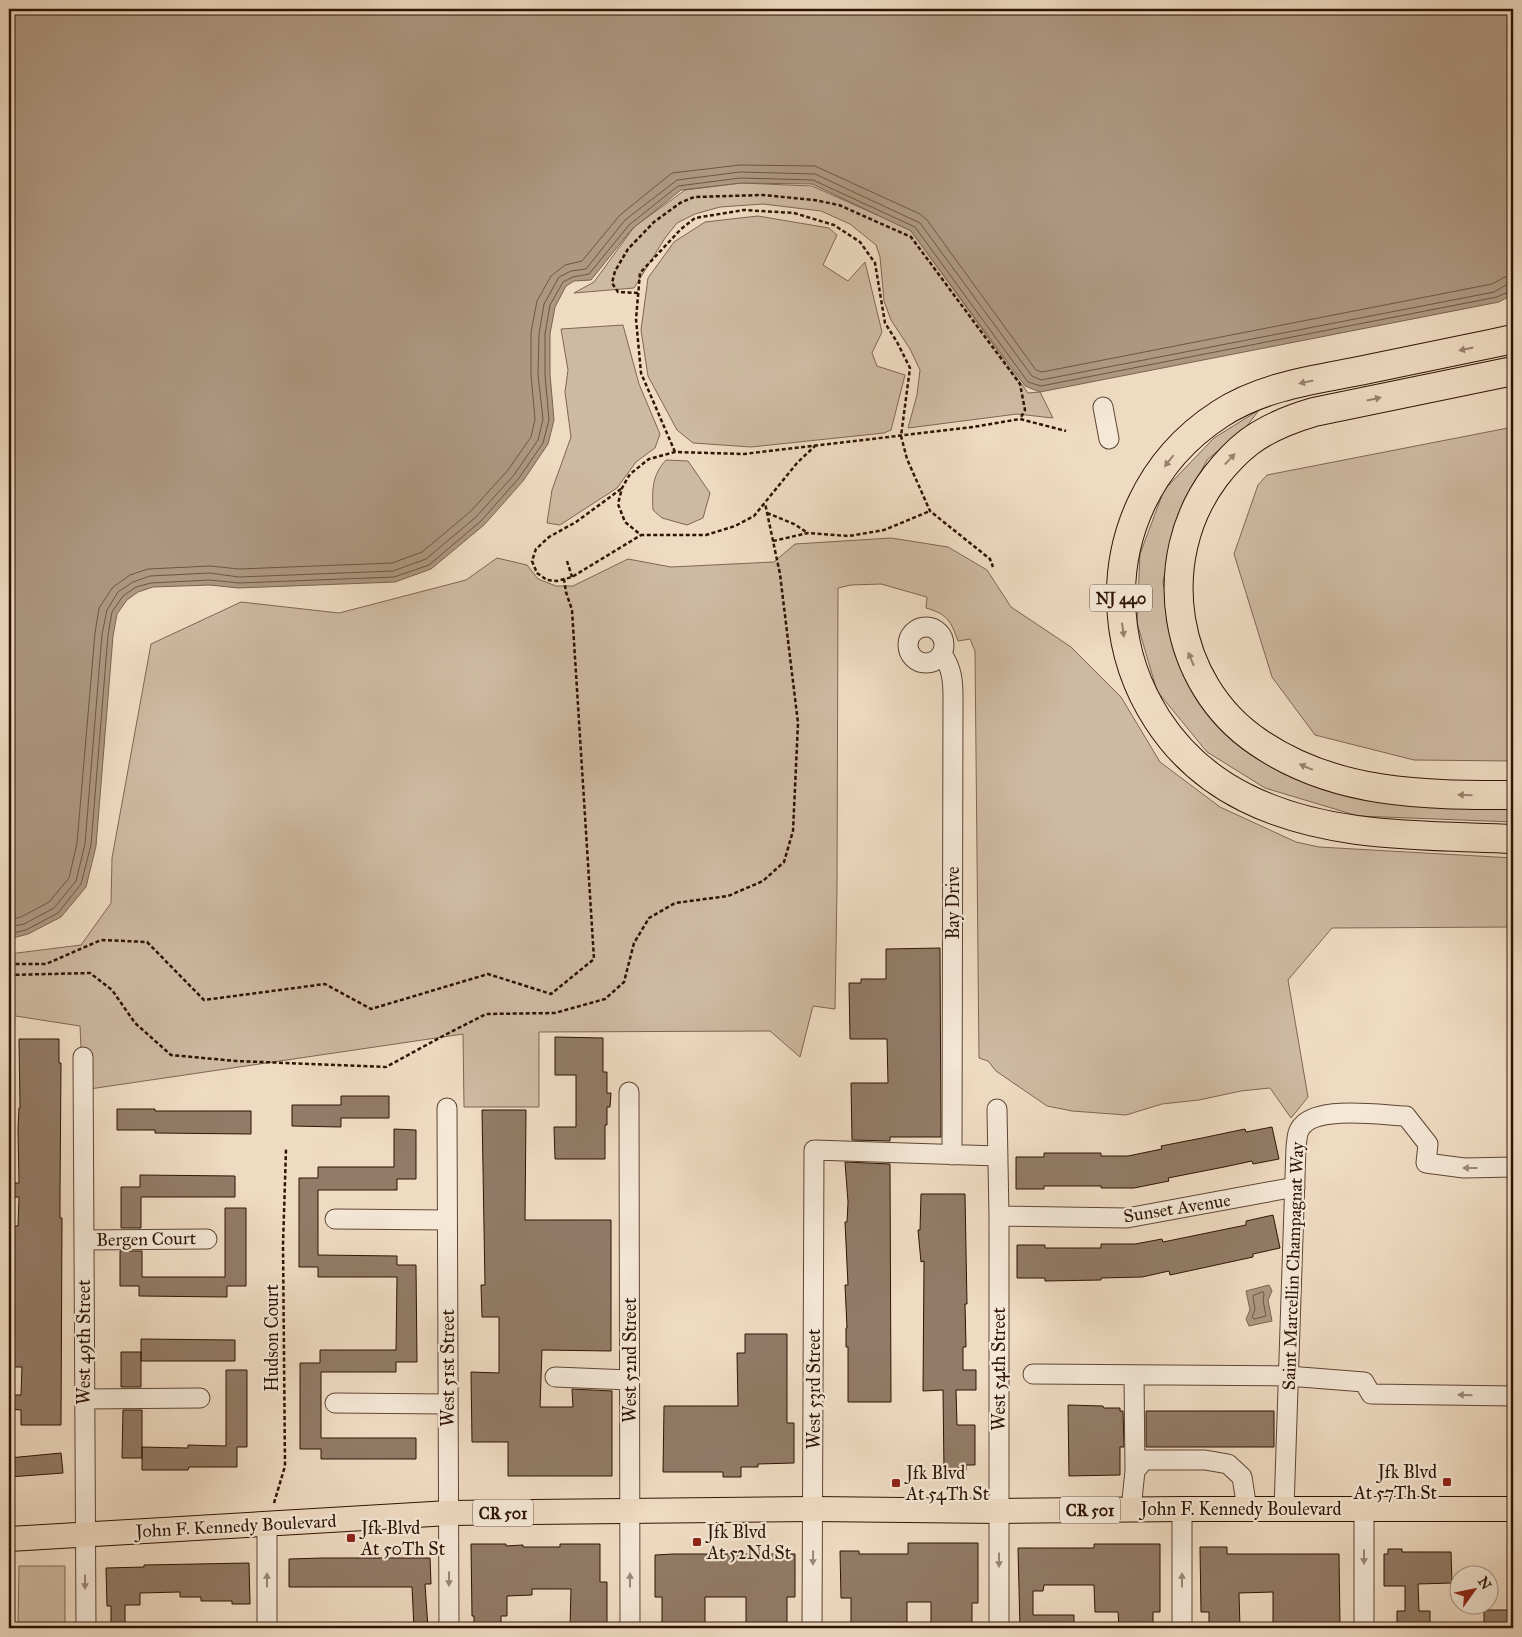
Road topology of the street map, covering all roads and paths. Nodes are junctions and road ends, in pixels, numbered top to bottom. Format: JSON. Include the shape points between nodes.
{"nodes":[{"id":1,"x":638,"y":293,"type":"junction"},
{"id":2,"x":1513,"y":339,"type":"edge"},
{"id":3,"x":1513,"y":371,"type":"edge"},
{"id":4,"x":1103,"y":407,"type":"dead end"},
{"id":5,"x":1020,"y":419,"type":"junction"},
{"id":6,"x":1066,"y":431,"type":"dead end"},
{"id":7,"x":901,"y":436,"type":"junction"},
{"id":8,"x":1110,"y":440,"type":"dead end"},
{"id":9,"x":816,"y":446,"type":"junction"},
{"id":10,"x":675,"y":452,"type":"junction"},
{"id":11,"x":622,"y":488,"type":"junction"},
{"id":12,"x":765,"y":503,"type":"junction"},
{"id":13,"x":930,"y":510,"type":"junction"},
{"id":14,"x":767,"y":512,"type":"junction"},
{"id":15,"x":808,"y":533,"type":"junction"},
{"id":16,"x":641,"y":535,"type":"junction"},
{"id":17,"x":773,"y":541,"type":"junction"},
{"id":18,"x":567,"y":561,"type":"dead end"},
{"id":19,"x":993,"y":567,"type":"dead end"},
{"id":20,"x":572,"y":578,"type":"junction"},
{"id":21,"x":564,"y":579,"type":"junction"},
{"id":22,"x":942,"y":654,"type":"dead end"},
{"id":23,"x":1513,"y":795,"type":"edge"},
{"id":24,"x":1513,"y":839,"type":"edge"},
{"id":25,"x":9,"y":964,"type":"edge"},
{"id":26,"x":9,"y":975,"type":"edge"},
{"id":27,"x":83,"y":1056,"type":"dead end"},
{"id":28,"x":629,"y":1092,"type":"dead end"},
{"id":29,"x":447,"y":1108,"type":"dead end"},
{"id":30,"x":997,"y":1109,"type":"dead end"},
{"id":31,"x":286,"y":1149,"type":"dead end"},
{"id":32,"x":952,"y":1155,"type":"junction"},
{"id":33,"x":998,"y":1156,"type":"junction"},
{"id":34,"x":1513,"y":1168,"type":"edge"},
{"id":35,"x":1295,"y":1187,"type":"junction"},
{"id":36,"x":998,"y":1216,"type":"junction"},
{"id":37,"x":335,"y":1219,"type":"dead end"},
{"id":38,"x":447,"y":1220,"type":"junction"},
{"id":39,"x":207,"y":1238,"type":"dead end"},
{"id":40,"x":84,"y":1240,"type":"junction"},
{"id":41,"x":1033,"y":1374,"type":"dead end"},
{"id":42,"x":1134,"y":1375,"type":"junction"},
{"id":43,"x":1288,"y":1376,"type":"junction"},
{"id":44,"x":556,"y":1377,"type":"dead end"},
{"id":45,"x":630,"y":1380,"type":"junction"},
{"id":46,"x":1513,"y":1396,"type":"edge"},
{"id":47,"x":200,"y":1398,"type":"dead end"},
{"id":48,"x":85,"y":1399,"type":"junction"},
{"id":49,"x":335,"y":1403,"type":"dead end"},
{"id":50,"x":448,"y":1404,"type":"junction"},
{"id":51,"x":1135,"y":1471,"type":"junction"},
{"id":52,"x":813,"y":1509,"type":"junction"},
{"id":53,"x":1131,"y":1509,"type":"junction"},
{"id":54,"x":1182,"y":1509,"type":"junction"},
{"id":55,"x":1247,"y":1509,"type":"junction"},
{"id":56,"x":1284,"y":1509,"type":"junction"},
{"id":57,"x":1364,"y":1509,"type":"junction"},
{"id":58,"x":1513,"y":1509,"type":"edge"},
{"id":59,"x":630,"y":1512,"type":"junction"},
{"id":60,"x":999,"y":1512,"type":"junction"},
{"id":61,"x":449,"y":1513,"type":"junction"},
{"id":62,"x":267,"y":1524,"type":"junction"},
{"id":63,"x":85,"y":1535,"type":"junction"},
{"id":64,"x":9,"y":1539,"type":"edge"},
{"id":65,"x":86,"y":1628,"type":"edge"},
{"id":66,"x":267,"y":1628,"type":"edge"},
{"id":67,"x":449,"y":1628,"type":"edge"},
{"id":68,"x":630,"y":1628,"type":"edge"},
{"id":69,"x":812,"y":1628,"type":"edge"},
{"id":70,"x":998,"y":1628,"type":"edge"},
{"id":71,"x":1182,"y":1628,"type":"edge"},
{"id":72,"x":1364,"y":1628,"type":"edge"}],
"edges":[{"from":1,"to":5,"type":"path","via":[[618,292],[612,283],[615,271],[628,249],[654,222],[680,202],[694,197],[763,195],[839,205],[911,237],[1020,384],[1024,410]]},
{"from":1,"to":7,"type":"path","via":[[640,273],[695,218],[744,210],[794,213],[834,225],[860,242],[875,263],[886,323],[910,368]]},
{"from":1,"to":10,"type":"path","via":[[636,320],[641,373]]},
{"from":2,"to":24,"type":"highway","number":"NJ 440","one_way":true,"via":[[1294,384],[1256,396],[1219,415],[1176,452],[1144,499],[1126,551],[1121,597],[1122,625],[1128,652],[1147,704],[1180,749],[1222,785],[1261,805],[1334,826],[1390,834]]},
{"from":23,"to":3,"type":"highway","number":"NJ 440","one_way":true,"via":[[1389,790],[1333,778],[1268,749],[1234,722],[1199,676],[1184,637],[1178,594],[1182,550],[1195,510],[1223,467],[1260,434],[1314,412]]},
{"from":4,"to":8,"type":"street"},
{"from":5,"to":6,"type":"path"},
{"from":5,"to":7,"type":"path"},
{"from":7,"to":9,"type":"path"},
{"from":7,"to":13,"type":"path","via":[[907,459]]},
{"from":9,"to":10,"type":"path","via":[[744,454]]},
{"from":9,"to":12,"type":"path","via":[[797,463]]},
{"from":10,"to":11,"type":"path","via":[[649,459],[630,474]]},
{"from":11,"to":16,"type":"path","via":[[618,504],[625,522]]},
{"from":11,"to":21,"type":"path","via":[[536,549],[532,560],[538,573],[547,580]]},
{"from":12,"to":14,"type":"path"},
{"from":12,"to":16,"type":"path","via":[[754,516],[706,536]]},
{"from":13,"to":15,"type":"path","via":[[884,530],[858,535]]},
{"from":13,"to":19,"type":"path","via":[[990,559]]},
{"from":14,"to":15,"type":"path"},
{"from":14,"to":17,"type":"path"},
{"from":15,"to":17,"type":"path"},
{"from":16,"to":20,"type":"path"},
{"from":17,"to":26,"type":"path","via":[[798,723],[793,831],[784,862],[763,881],[728,896],[675,903],[649,918],[634,943],[624,982],[605,999],[555,1013],[486,1014],[386,1067],[236,1061],[171,1055],[135,1023],[112,990],[90,973]]},
{"from":18,"to":20,"type":"path"},
{"from":20,"to":21,"type":"path"},
{"from":21,"to":25,"type":"path","via":[[572,610],[594,958],[551,994],[488,974],[371,1009],[326,984],[204,1000],[147,942],[100,940],[46,964]]},
{"from":22,"to":32,"type":"street","name":"Bay Drive","via":[[953,676]]},
{"from":27,"to":40,"type":"street","name":"West 49th Street"},
{"from":28,"to":45,"type":"street","name":"West 52nd Street"},
{"from":29,"to":38,"type":"street","name":"West 51st Street"},
{"from":30,"to":33,"type":"street","name":"West 54th Street"},
{"from":31,"to":62,"type":"path","name":"Hudson Court","via":[[283,1246],[285,1466]]},
{"from":32,"to":33,"type":"street"},
{"from":32,"to":52,"type":"street","name":"West 53rd Street","via":[[814,1150]]},
{"from":33,"to":36,"type":"street","name":"West 54th Street"},
{"from":34,"to":35,"type":"street","name":"Saint Marcellin Champagnat Way","one_way":true,"via":[[1464,1168],[1426,1163],[1428,1144],[1406,1116],[1330,1113],[1303,1124],[1298,1134]]},
{"from":35,"to":36,"type":"street","name":"Sunset Avenue","via":[[1127,1218]]},
{"from":35,"to":43,"type":"street","name":"Saint Marcellin Champagnat Way"},
{"from":36,"to":60,"type":"street","name":"West 54th Street"},
{"from":37,"to":38,"type":"street"},
{"from":38,"to":50,"type":"street","name":"West 51st Street"},
{"from":39,"to":40,"type":"street","name":"Bergen Court"},
{"from":40,"to":48,"type":"street","name":"West 49th Street"},
{"from":41,"to":42,"type":"street"},
{"from":42,"to":43,"type":"street"},
{"from":42,"to":51,"type":"street"},
{"from":46,"to":43,"type":"street","one_way":true,"via":[[1371,1394],[1364,1382]]},
{"from":43,"to":56,"type":"street","name":"Saint Marcellin Champagnat Way"},
{"from":44,"to":45,"type":"street"},
{"from":45,"to":59,"type":"street","name":"West 52nd Street"},
{"from":47,"to":48,"type":"street"},
{"from":48,"to":63,"type":"street","name":"West 49th Street"},
{"from":49,"to":50,"type":"street"},
{"from":50,"to":61,"type":"street","name":"West 51st Street"},
{"from":51,"to":53,"type":"street"},
{"from":51,"to":55,"type":"street","via":[[1144,1460],[1205,1460],[1228,1464],[1242,1476]]},
{"from":52,"to":59,"type":"main road","name":"John F. Kennedy Boulevard","number":"CR 501"},
{"from":52,"to":60,"type":"main road","name":"John F. Kennedy Boulevard","number":"CR 501"},
{"from":52,"to":69,"type":"street","name":"West 53rd Street","one_way":true},
{"from":53,"to":54,"type":"main road","name":"John F. Kennedy Boulevard","number":"CR 501"},
{"from":53,"to":60,"type":"main road","name":"John F. Kennedy Boulevard","number":"CR 501"},
{"from":54,"to":55,"type":"main road","name":"John F. Kennedy Boulevard","number":"CR 501"},
{"from":71,"to":54,"type":"street","one_way":true},
{"from":55,"to":56,"type":"main road","name":"John F. Kennedy Boulevard","number":"CR 501"},
{"from":56,"to":57,"type":"main road","name":"John F. Kennedy Boulevard","number":"CR 501"},
{"from":57,"to":58,"type":"main road","name":"John F. Kennedy Boulevard","number":"CR 501"},
{"from":57,"to":72,"type":"street","one_way":true},
{"from":59,"to":61,"type":"main road","name":"John F. Kennedy Boulevard","number":"CR 501"},
{"from":68,"to":59,"type":"street","name":"West 52nd Street","one_way":true},
{"from":60,"to":70,"type":"street","name":"West 54th Street","one_way":true},
{"from":61,"to":62,"type":"main road","name":"John F. Kennedy Boulevard","number":"CR 501"},
{"from":61,"to":67,"type":"street","name":"West 51st Street","one_way":true},
{"from":62,"to":63,"type":"main road","name":"John F. Kennedy Boulevard","number":"CR 501"},
{"from":66,"to":62,"type":"street","one_way":true},
{"from":63,"to":64,"type":"main road","name":"John F. Kennedy Boulevard","number":"CR 501"},
{"from":63,"to":65,"type":"street","name":"West 49th Street","one_way":true}]}
